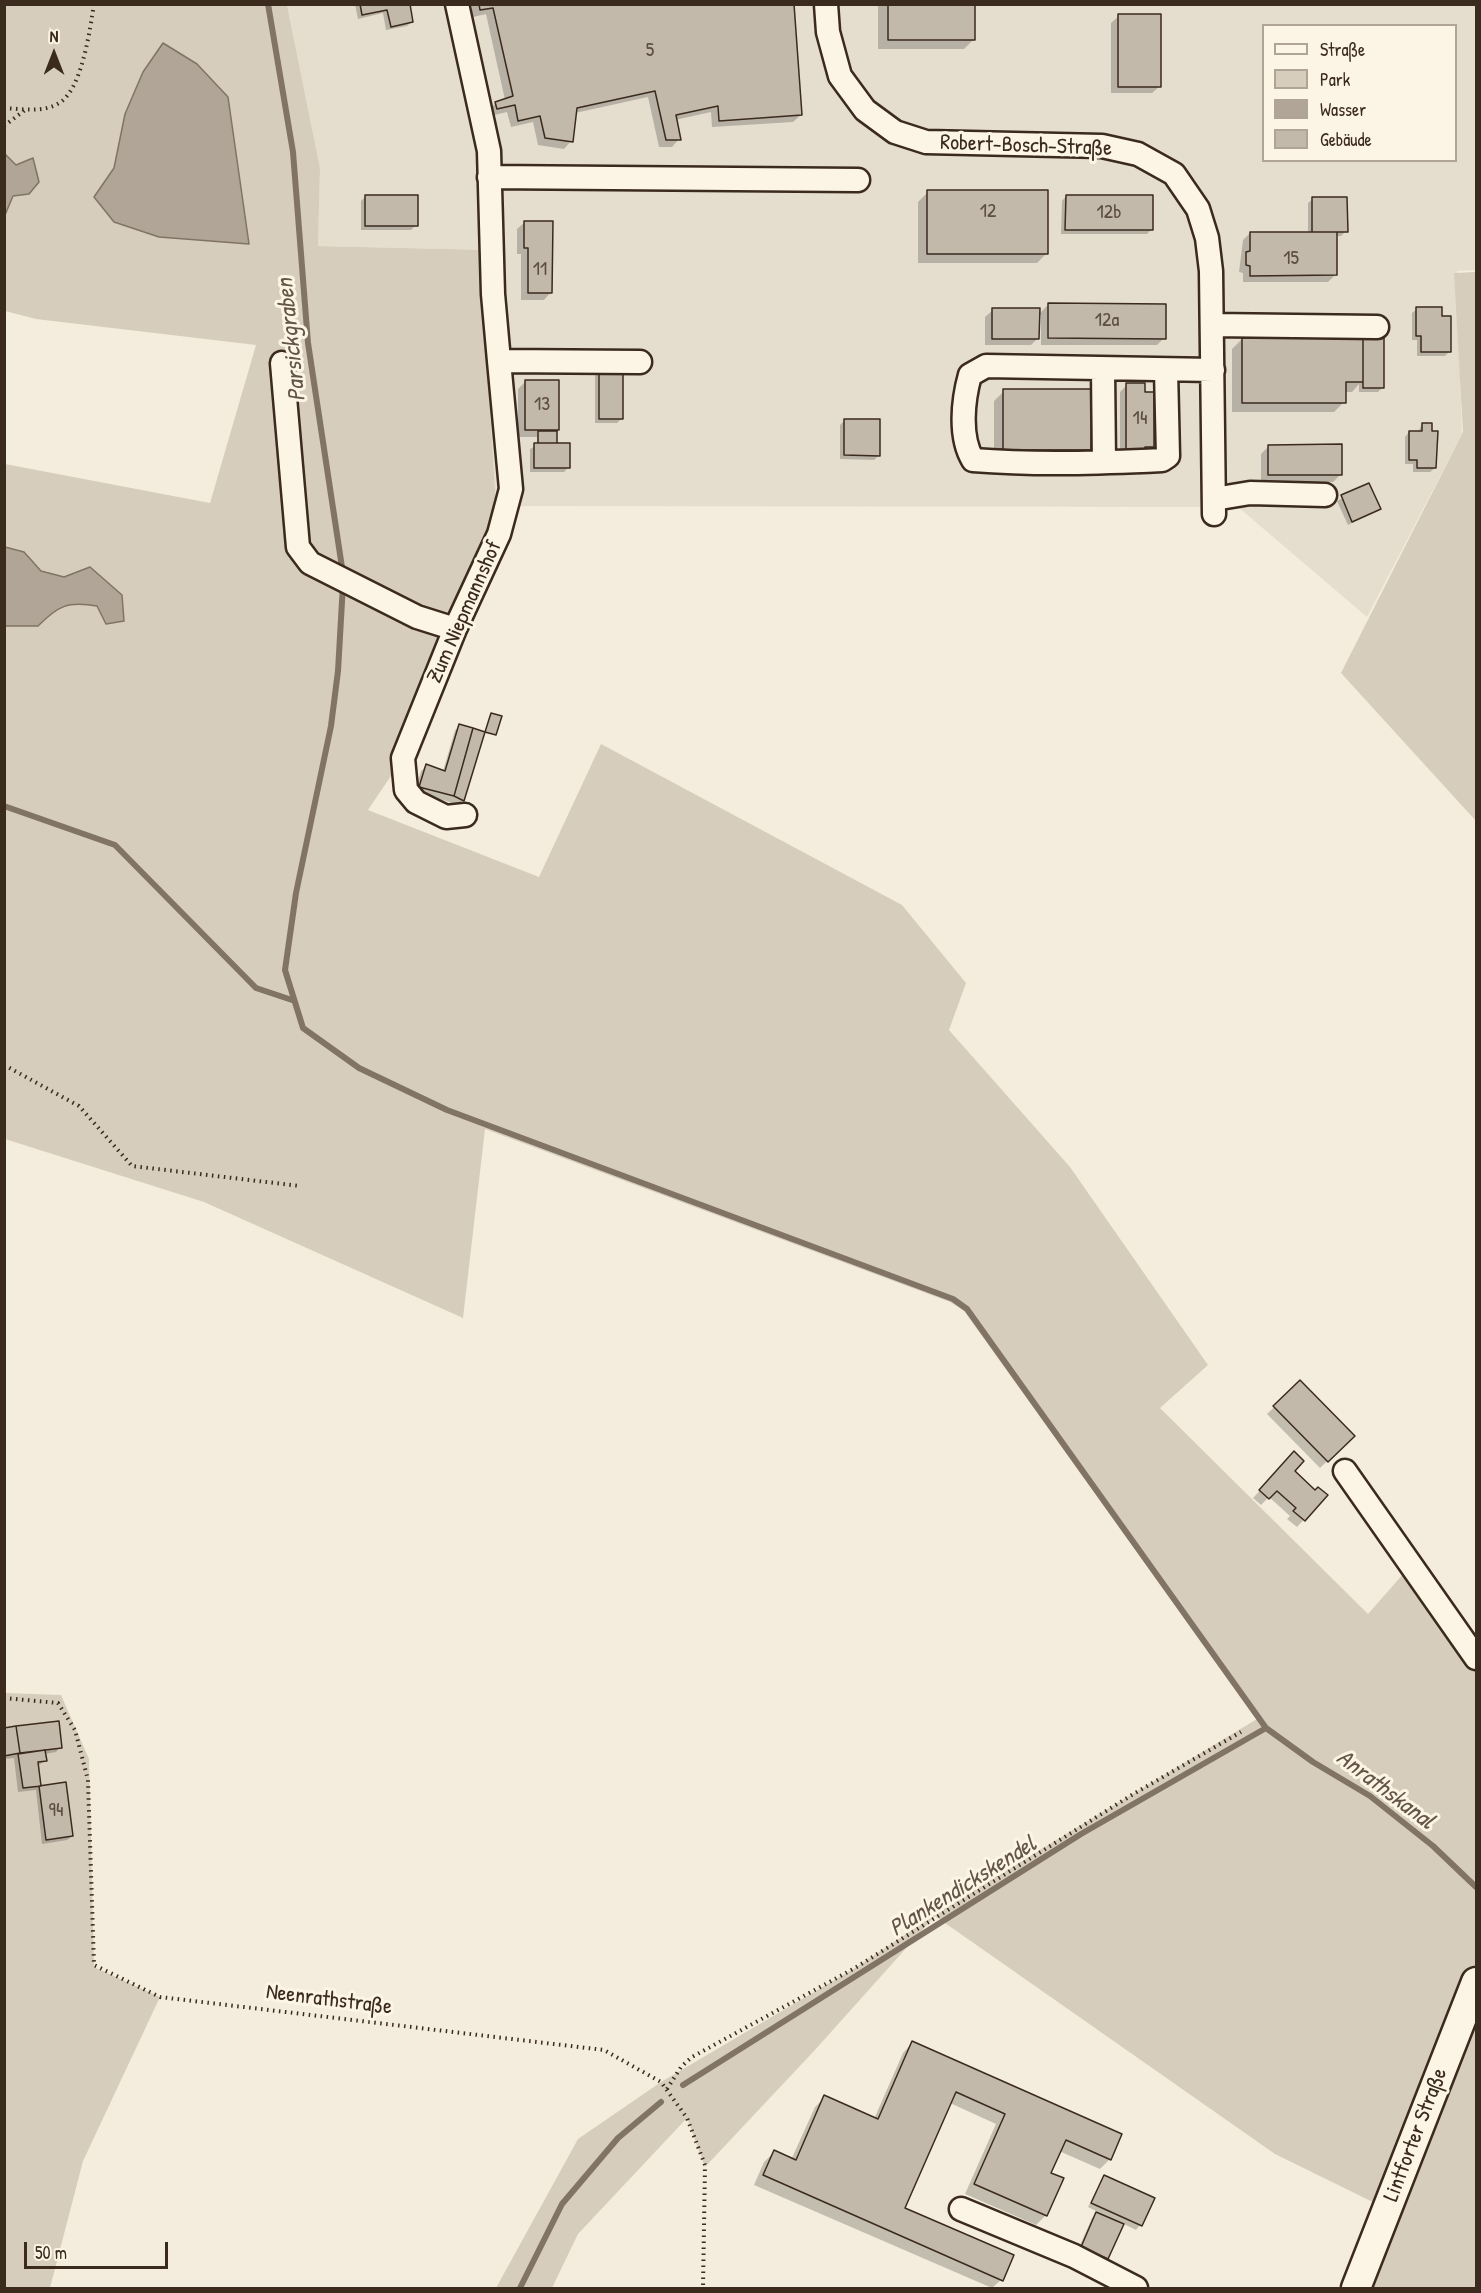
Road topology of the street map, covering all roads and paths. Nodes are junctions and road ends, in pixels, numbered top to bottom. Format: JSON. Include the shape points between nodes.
{"nodes":[{"id":1,"x":94,"y":4,"type":"edge"},
{"id":2,"x":457,"y":4,"type":"edge"},
{"id":3,"x":826,"y":4,"type":"edge"},
{"id":4,"x":4,"y":108,"type":"edge"},
{"id":5,"x":26,"y":109,"type":"junction"},
{"id":6,"x":4,"y":126,"type":"edge"},
{"id":7,"x":489,"y":177,"type":"junction"},
{"id":8,"x":858,"y":180,"type":"dead end"},
{"id":9,"x":1212,"y":325,"type":"junction"},
{"id":10,"x":1377,"y":327,"type":"dead end"},
{"id":11,"x":499,"y":362,"type":"junction"},
{"id":12,"x":640,"y":362,"type":"dead end"},
{"id":13,"x":282,"y":363,"type":"dead end"},
{"id":14,"x":1103,"y":369,"type":"junction"},
{"id":15,"x":1166,"y":370,"type":"junction"},
{"id":16,"x":1213,"y":370,"type":"junction"},
{"id":17,"x":1104,"y":462,"type":"junction"},
{"id":18,"x":1325,"y":495,"type":"dead end"},
{"id":19,"x":455,"y":629,"type":"junction"},
{"id":20,"x":465,"y":815,"type":"dead end"},
{"id":21,"x":4,"y":1065,"type":"edge"},
{"id":22,"x":300,"y":1186,"type":"dead end"},
{"id":23,"x":1345,"y":1471,"type":"dead end"},
{"id":24,"x":1476,"y":1658,"type":"edge"},
{"id":25,"x":4,"y":1698,"type":"edge"},
{"id":26,"x":1241,"y":1732,"type":"dead end"},
{"id":27,"x":1476,"y":1982,"type":"edge"},
{"id":28,"x":667,"y":2089,"type":"junction"},
{"id":29,"x":961,"y":2209,"type":"dead end"},
{"id":30,"x":703,"y":2289,"type":"edge"},
{"id":31,"x":1136,"y":2289,"type":"edge"},
{"id":32,"x":1356,"y":2289,"type":"edge"}],
"edges":[{"from":1,"to":5,"type":"path","via":[[78,77],[61,103],[39,110]]},
{"from":2,"to":7,"type":"street","name":"Zum Niepmannshof","via":[[489,151]]},
{"from":3,"to":9,"type":"street","name":"Robert-Bosch-Straße","via":[[828,32],[840,76],[865,110],[895,132],[926,142],[1102,146],[1138,154],[1174,174],[1198,209],[1207,238]]},
{"from":4,"to":5,"type":"path"},
{"from":5,"to":6,"type":"path"},
{"from":7,"to":8,"type":"street"},
{"from":7,"to":11,"type":"street","name":"Zum Niepmannshof"},
{"from":9,"to":10,"type":"street"},
{"from":9,"to":16,"type":"street","name":"Robert-Bosch-Straße"},
{"from":11,"to":12,"type":"street"},
{"from":11,"to":19,"type":"street","name":"Zum Niepmannshof","via":[[511,489],[499,534]]},
{"from":13,"to":19,"type":"street","via":[[298,547],[310,563],[417,617]]},
{"from":14,"to":15,"type":"street"},
{"from":14,"to":17,"type":"street"},
{"from":14,"to":17,"type":"street","via":[[986,366],[970,375],[964,426],[967,450],[973,460]]},
{"from":15,"to":16,"type":"street"},
{"from":15,"to":17,"type":"street","via":[[1168,456],[1162,460]]},
{"from":16,"to":18,"type":"street","name":"Robert-Bosch-Straße","via":[[1214,506],[1250,493]]},
{"from":19,"to":20,"type":"street","name":"Zum Niepmannshof","via":[[403,758],[406,790],[416,802],[446,817]]},
{"from":21,"to":22,"type":"path","via":[[78,1106],[132,1166]]},
{"from":23,"to":24,"type":"street"},
{"from":25,"to":28,"type":"path","name":"Neenrathstraße","via":[[58,1703],[75,1730],[88,1780],[94,1965],[160,1996],[604,2050]]},
{"from":26,"to":28,"type":"path","via":[[1135,1793],[855,1968],[692,2057]]},
{"from":27,"to":32,"type":"main road","name":"Lintforter Straße"},
{"from":28,"to":30,"type":"path","name":"Neenrathstraße","via":[[687,2118],[705,2165]]},
{"from":29,"to":31,"type":"street","via":[[1074,2256]]}]}
